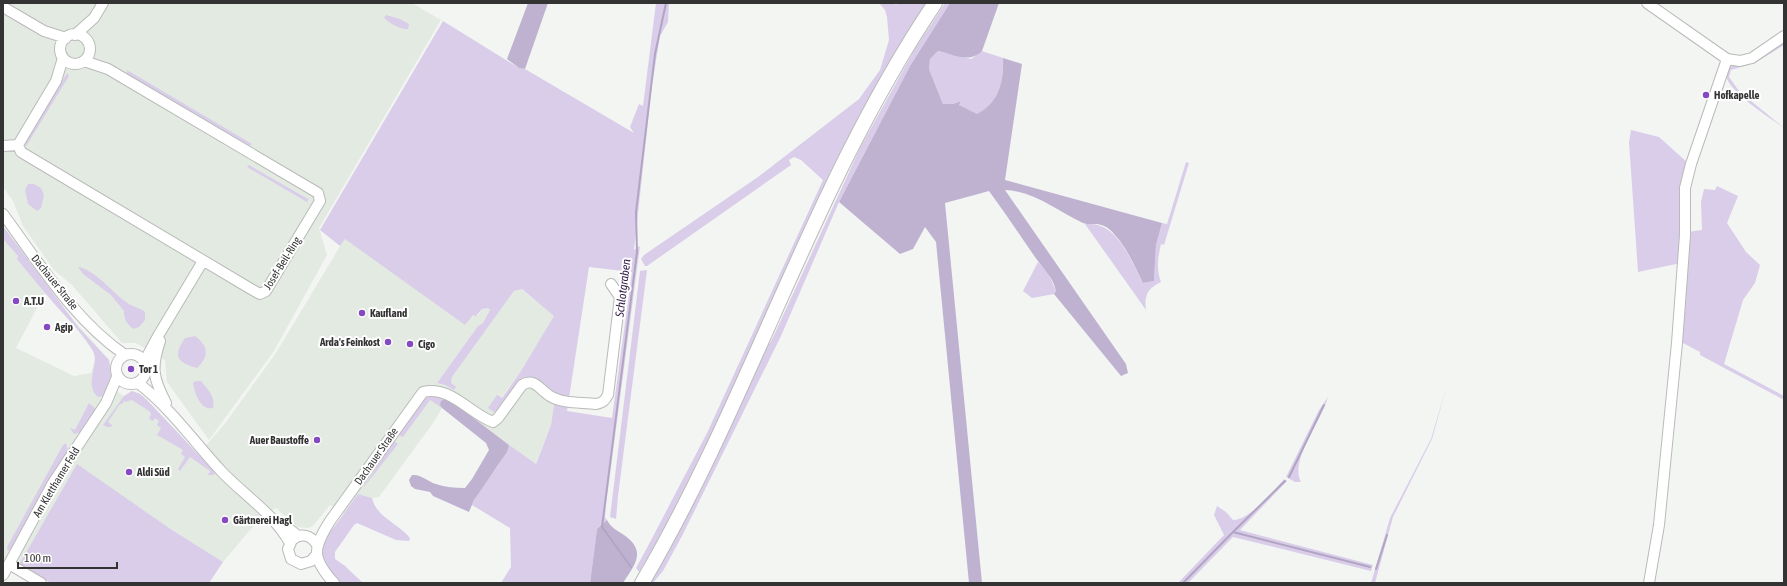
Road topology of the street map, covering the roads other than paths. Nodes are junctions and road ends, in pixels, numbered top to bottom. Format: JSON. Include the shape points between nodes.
{"nodes":[{"id":1,"x":103,"y":3,"type":"edge"},
{"id":2,"x":935,"y":3,"type":"edge"},
{"id":3,"x":1647,"y":3,"type":"edge"},
{"id":4,"x":3,"y":7,"type":"edge"},
{"id":5,"x":94,"y":18,"type":"junction"},
{"id":6,"x":44,"y":31,"type":"junction"},
{"id":7,"x":71,"y":36,"type":"junction"},
{"id":8,"x":1784,"y":36,"type":"edge"},
{"id":9,"x":89,"y":46,"type":"junction"},
{"id":10,"x":62,"y":53,"type":"junction"},
{"id":11,"x":1727,"y":59,"type":"junction"},
{"id":12,"x":84,"y":61,"type":"junction"},
{"id":13,"x":73,"y":64,"type":"junction"},
{"id":14,"x":108,"y":69,"type":"junction"},
{"id":15,"x":56,"y":81,"type":"junction"},
{"id":16,"x":9,"y":147,"type":"edge"},
{"id":17,"x":3,"y":205,"type":"edge"},
{"id":18,"x":3,"y":214,"type":"edge"},
{"id":19,"x":13,"y":228,"type":"junction"},
{"id":20,"x":203,"y":261,"type":"junction"},
{"id":21,"x":611,"y":284,"type":"dead end"},
{"id":22,"x":166,"y":324,"type":"junction"},
{"id":23,"x":98,"y":334,"type":"junction"},
{"id":24,"x":158,"y":336,"type":"junction"},
{"id":25,"x":125,"y":355,"type":"junction"},
{"id":26,"x":136,"y":355,"type":"junction"},
{"id":27,"x":144,"y":362,"type":"junction"},
{"id":28,"x":117,"y":363,"type":"junction"},
{"id":29,"x":117,"y":377,"type":"junction"},
{"id":30,"x":141,"y":380,"type":"junction"},
{"id":31,"x":126,"y":384,"type":"junction"},
{"id":32,"x":106,"y":403,"type":"junction"},
{"id":33,"x":172,"y":416,"type":"junction"},
{"id":34,"x":330,"y":521,"type":"junction"},
{"id":35,"x":298,"y":538,"type":"junction"},
{"id":36,"x":317,"y":549,"type":"junction"},
{"id":37,"x":306,"y":564,"type":"junction"},
{"id":38,"x":5,"y":569,"type":"edge"},
{"id":39,"x":331,"y":579,"type":"edge"},
{"id":40,"x":41,"y":583,"type":"edge"},
{"id":41,"x":642,"y":583,"type":"edge"},
{"id":42,"x":1649,"y":583,"type":"edge"}],
"edges":[{"from":1,"to":5,"type":"street"},
{"from":2,"to":41,"type":"highway","via":[[904,51],[857,136],[709,458]]},
{"from":3,"to":11,"type":"street"},
{"from":4,"to":6,"type":"street"},
{"from":5,"to":7,"type":"street"},
{"from":5,"to":9,"type":"street"},
{"from":6,"to":7,"type":"street"},
{"from":6,"to":10,"type":"street"},
{"from":7,"to":9,"type":"street","via":[[80,36]]},
{"from":7,"to":10,"type":"street"},
{"from":8,"to":11,"type":"street","via":[[1752,58],[1740,62]]},
{"from":9,"to":12,"type":"street"},
{"from":9,"to":14,"type":"street","name":"Josef-Beil-Ring"},
{"from":10,"to":13,"type":"street"},
{"from":10,"to":15,"type":"street","name":"Josef-Beil-Ring"},
{"from":11,"to":42,"type":"street","via":[[1685,188],[1685,235],[1677,343],[1659,525]]},
{"from":12,"to":13,"type":"street"},
{"from":12,"to":14,"type":"street","name":"Josef-Beil-Ring"},
{"from":13,"to":15,"type":"street","name":"Josef-Beil-Ring"},
{"from":14,"to":20,"type":"street","name":"Josef-Beil-Ring","via":[[318,193],[320,201],[266,291],[260,294]]},
{"from":15,"to":16,"type":"street","name":"Josef-Beil-Ring"},
{"from":16,"to":20,"type":"street","name":"Josef-Beil-Ring"},
{"from":17,"to":19,"type":"street","name":"Dachauer Straße"},
{"from":18,"to":19,"type":"street","name":"Dachauer Straße"},
{"from":19,"to":23,"type":"street","name":"Dachauer Straße"},
{"from":20,"to":22,"type":"street"},
{"from":21,"to":34,"type":"street","name":"Dachauer Straße","via":[[620,297],[608,395],[601,403],[560,400],[550,396],[532,382],[527,382],[493,422],[482,418],[444,392],[432,389],[423,392]]},
{"from":22,"to":24,"type":"street"},
{"from":22,"to":33,"type":"street","via":[[155,356],[154,374]]},
{"from":23,"to":25,"type":"street","name":"Dachauer Straße"},
{"from":23,"to":28,"type":"street","name":"Dachauer Straße"},
{"from":24,"to":26,"type":"street"},
{"from":24,"to":27,"type":"street"},
{"from":25,"to":26,"type":"street"},
{"from":25,"to":28,"type":"street"},
{"from":26,"to":27,"type":"street"},
{"from":27,"to":30,"type":"street","via":[[146,369]]},
{"from":28,"to":29,"type":"street"},
{"from":29,"to":31,"type":"street"},
{"from":29,"to":32,"type":"street","name":"Am Kletthamer Feld"},
{"from":30,"to":31,"type":"street"},
{"from":30,"to":33,"type":"street"},
{"from":31,"to":32,"type":"street","name":"Am Kletthamer Feld"},
{"from":32,"to":38,"type":"street","name":"Am Kletthamer Feld","via":[[53,483]]},
{"from":33,"to":35,"type":"street","via":[[203,443]]},
{"from":34,"to":35,"type":"street","name":"Dachauer Straße"},
{"from":34,"to":36,"type":"street","name":"Dachauer Straße"},
{"from":35,"to":36,"type":"street","via":[[312,539]]},
{"from":35,"to":37,"type":"street","via":[[288,552],[291,559]]},
{"from":36,"to":37,"type":"street","name":"Dachauer Straße","via":[[311,561]]},
{"from":36,"to":39,"type":"street","via":[[320,563]]},
{"from":37,"to":39,"type":"street"},
{"from":38,"to":40,"type":"street","name":"Am Kletthamer Feld"}]}
